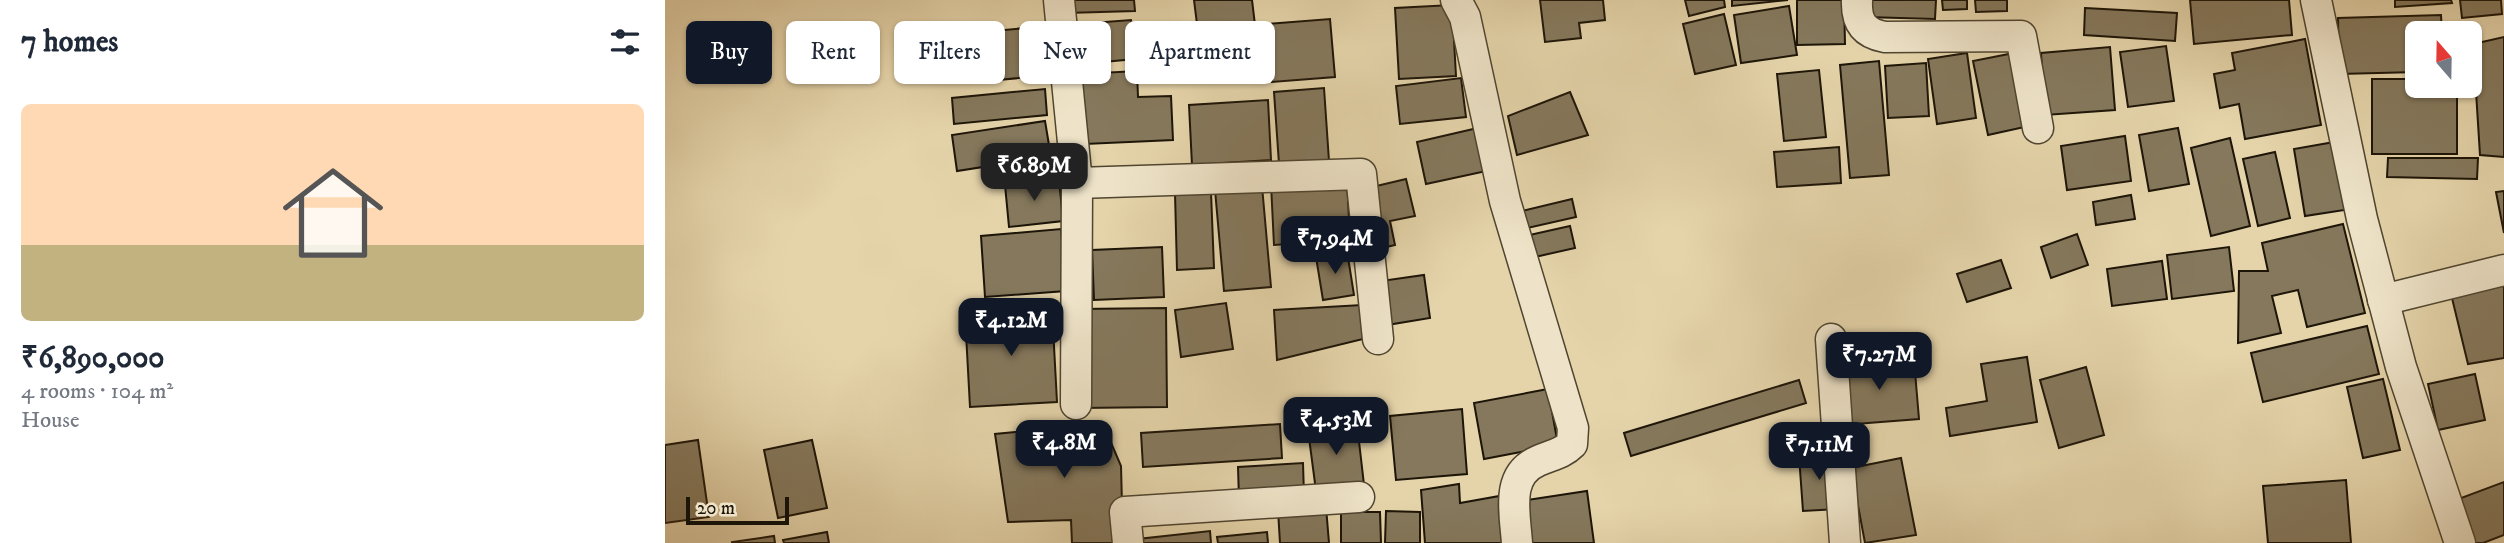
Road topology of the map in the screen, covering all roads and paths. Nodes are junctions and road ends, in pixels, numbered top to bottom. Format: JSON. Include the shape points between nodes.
{"nodes":[{"id":1,"x":1059,"y":0,"type":"edge"},
{"id":2,"x":1456,"y":0,"type":"edge"},
{"id":3,"x":1857,"y":0,"type":"edge"},
{"id":4,"x":2316,"y":0,"type":"edge"},
{"id":5,"x":2038,"y":128,"type":"dead end"},
{"id":6,"x":1077,"y":183,"type":"junction"},
{"id":7,"x":2504,"y":270,"type":"edge"},
{"id":8,"x":2383,"y":300,"type":"junction"},
{"id":9,"x":1378,"y":339,"type":"dead end"},
{"id":10,"x":1831,"y":339,"type":"dead end"},
{"id":11,"x":1076,"y":404,"type":"dead end"},
{"id":12,"x":1359,"y":497,"type":"dead end"},
{"id":13,"x":1128,"y":543,"type":"edge"},
{"id":14,"x":1517,"y":543,"type":"edge"},
{"id":15,"x":1845,"y":543,"type":"edge"},
{"id":16,"x":2460,"y":543,"type":"edge"}],
"edges":[{"from":1,"to":6,"type":"street"},
{"from":2,"to":14,"type":"street","via":[[1465,17],[1505,201],[1573,428],[1572,444],[1563,452],[1519,474],[1514,491]]},
{"from":3,"to":5,"type":"street","via":[[1861,25],[1869,34],[2021,36]]},
{"from":4,"to":8,"type":"street"},
{"from":6,"to":9,"type":"street","via":[[1361,174]]},
{"from":6,"to":11,"type":"street"},
{"from":7,"to":8,"type":"street"},
{"from":8,"to":16,"type":"street"},
{"from":10,"to":15,"type":"street"},
{"from":12,"to":13,"type":"street","via":[[1125,512]]}]}
